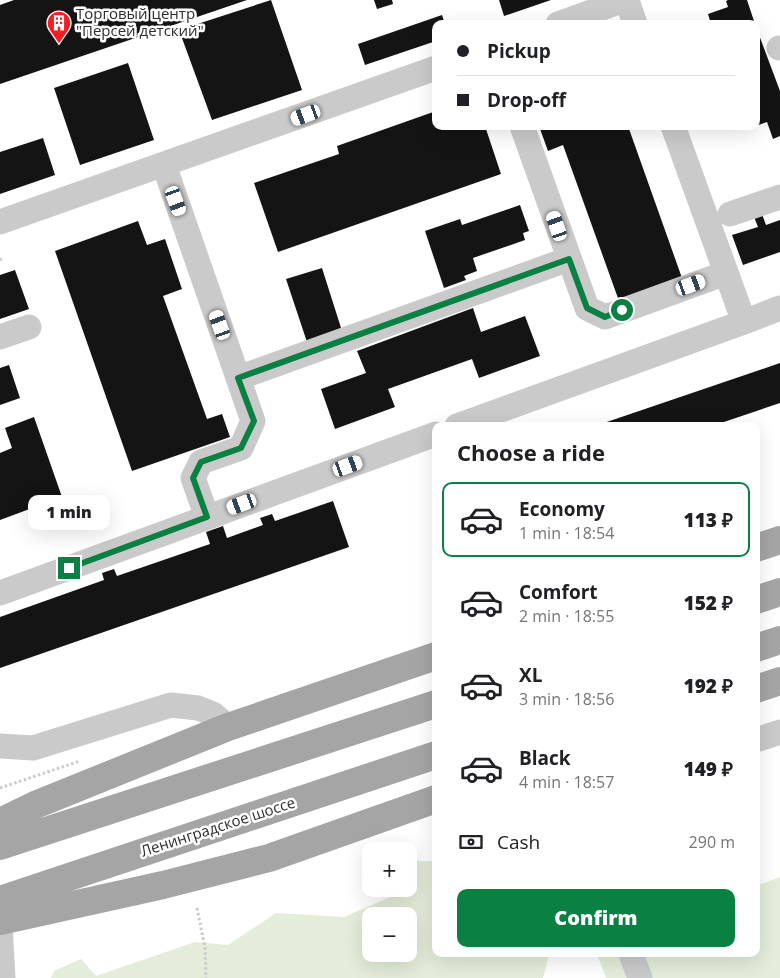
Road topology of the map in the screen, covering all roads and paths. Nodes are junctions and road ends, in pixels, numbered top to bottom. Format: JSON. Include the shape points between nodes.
{"nodes":[{"id":1,"x":625,"y":0,"type":"edge"},
{"id":2,"x":569,"y":20,"type":"edge"},
{"id":3,"x":633,"y":20,"type":"edge"},
{"id":4,"x":432,"y":69,"type":"edge"},
{"id":5,"x":523,"y":130,"type":"edge"},
{"id":6,"x":674,"y":130,"type":"edge"},
{"id":7,"x":164,"y":165,"type":"junction"},
{"id":8,"x":780,"y":197,"type":"edge"},
{"id":9,"x":730,"y":214,"type":"dead end"},
{"id":10,"x":0,"y":222,"type":"edge"},
{"id":11,"x":569,"y":259,"type":"junction"},
{"id":12,"x":726,"y":273,"type":"junction"},
{"id":13,"x":780,"y":308,"type":"edge"},
{"id":14,"x":744,"y":322,"type":"junction"},
{"id":15,"x":29,"y":327,"type":"dead end"},
{"id":16,"x":0,"y":337,"type":"edge"},
{"id":17,"x":238,"y":378,"type":"junction"},
{"id":18,"x":468,"y":422,"type":"edge"},
{"id":19,"x":432,"y":435,"type":"edge"},
{"id":20,"x":207,"y":517,"type":"junction"},
{"id":21,"x":780,"y":540,"type":"edge"},
{"id":22,"x":760,"y":547,"type":"edge"},
{"id":23,"x":0,"y":593,"type":"edge"},
{"id":24,"x":432,"y":657,"type":"edge"},
{"id":25,"x":780,"y":681,"type":"edge"},
{"id":26,"x":760,"y":688,"type":"edge"},
{"id":27,"x":432,"y":705,"type":"edge"},
{"id":28,"x":228,"y":727,"type":"junction"},
{"id":29,"x":780,"y":732,"type":"edge"},
{"id":30,"x":760,"y":739,"type":"edge"},
{"id":31,"x":0,"y":746,"type":"edge"},
{"id":32,"x":432,"y":756,"type":"edge"},
{"id":33,"x":432,"y":800,"type":"edge"},
{"id":34,"x":0,"y":822,"type":"edge"},
{"id":35,"x":0,"y":846,"type":"edge"},
{"id":36,"x":0,"y":900,"type":"edge"},
{"id":37,"x":197,"y":908,"type":"dead end"},
{"id":38,"x":0,"y":923,"type":"edge"},
{"id":39,"x":632,"y":957,"type":"edge"},
{"id":40,"x":3,"y":978,"type":"edge"},
{"id":41,"x":206,"y":978,"type":"edge"},
{"id":42,"x":640,"y":978,"type":"edge"}],
"edges":[{"from":1,"to":2,"type":"lane"},
{"from":1,"to":3,"type":"lane"},
{"from":4,"to":7,"type":"lane"},
{"from":5,"to":11,"type":"lane"},
{"from":6,"to":12,"type":"lane"},
{"from":7,"to":10,"type":"lane"},
{"from":7,"to":17,"type":"lane"},
{"from":8,"to":9,"type":"lane"},
{"from":11,"to":12,"type":"lane","via":[[587,308],[605,317]]},
{"from":11,"to":17,"type":"lane"},
{"from":12,"to":14,"type":"lane"},
{"from":13,"to":14,"type":"lane"},
{"from":14,"to":18,"type":"lane"},
{"from":15,"to":16,"type":"lane"},
{"from":17,"to":20,"type":"lane","via":[[254,421],[241,448],[201,462],[193,478]]},
{"from":19,"to":20,"type":"lane"},
{"from":20,"to":23,"type":"lane"},
{"from":21,"to":22,"type":"main road"},
{"from":24,"to":28,"type":"main road"},
{"from":25,"to":26,"type":"main road"},
{"from":27,"to":35,"type":"main road"},
{"from":28,"to":31,"type":"lane","via":[[213,714],[198,708],[171,705],[33,748]]},
{"from":28,"to":34,"type":"main road"},
{"from":29,"to":30,"type":"lane"},
{"from":32,"to":36,"type":"main road","name":"Ленинградское шоссе"},
{"from":33,"to":38,"type":"main road","via":[[269,858]]},
{"from":37,"to":41,"type":"path","via":[[205,948]]},
{"from":38,"to":40,"type":"lane"},
{"from":39,"to":42,"type":"lane"}]}
